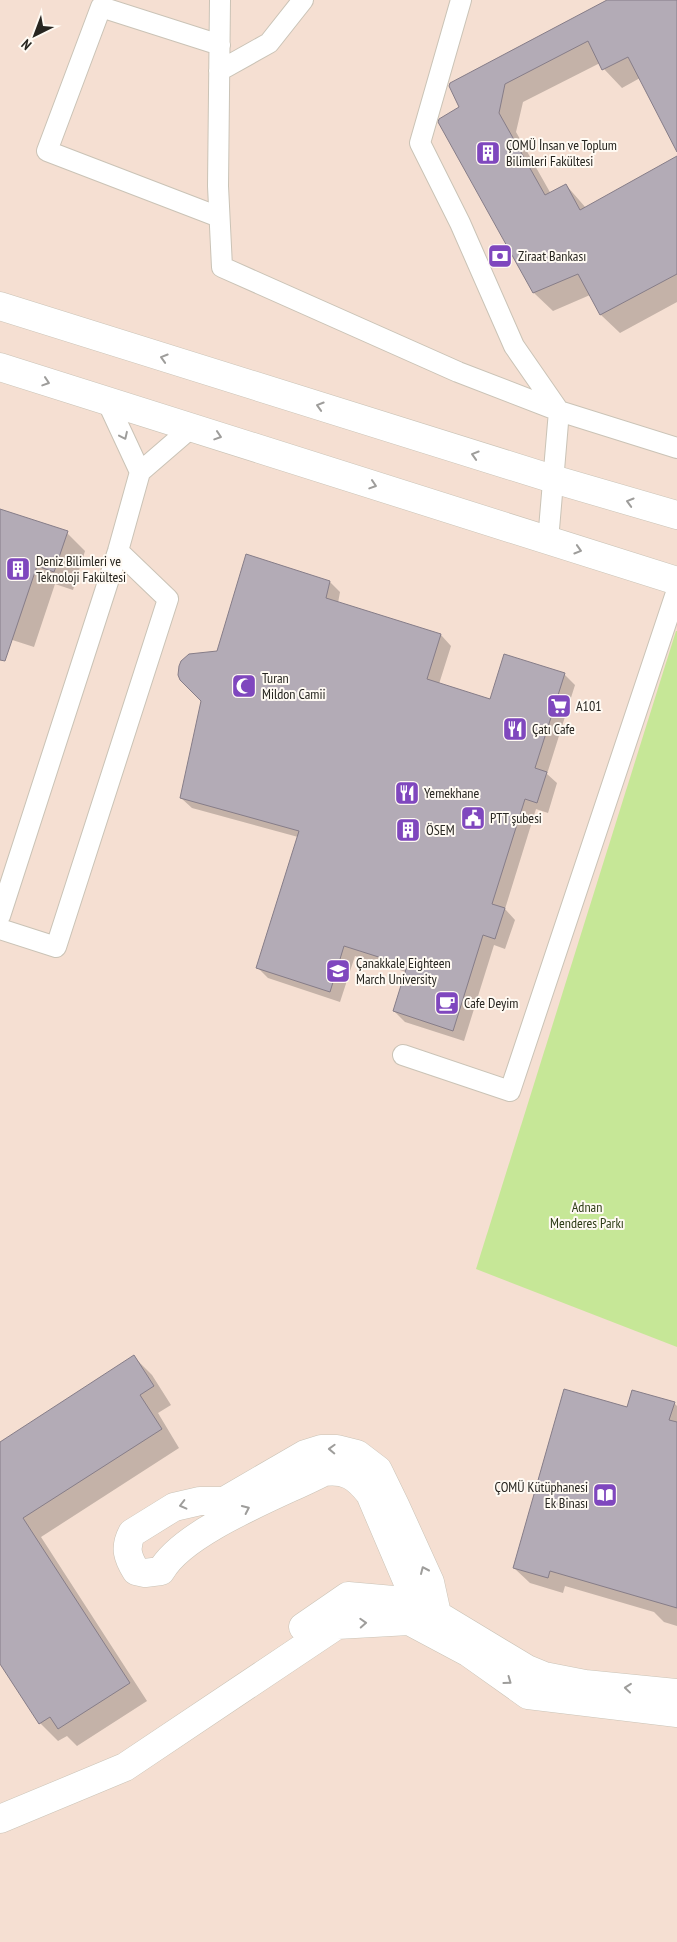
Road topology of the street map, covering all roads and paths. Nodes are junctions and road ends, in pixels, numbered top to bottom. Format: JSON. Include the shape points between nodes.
{"nodes":[{"id":1,"x":220,"y":0,"type":"edge"},
{"id":2,"x":303,"y":0,"type":"edge"},
{"id":3,"x":461,"y":0,"type":"edge"},
{"id":4,"x":220,"y":45,"type":"junction"},
{"id":5,"x":219,"y":72,"type":"junction"},
{"id":6,"x":220,"y":217,"type":"junction"},
{"id":7,"x":0,"y":306,"type":"edge"},
{"id":8,"x":0,"y":367,"type":"edge"},
{"id":9,"x":107,"y":401,"type":"junction"},
{"id":10,"x":559,"y":411,"type":"junction"},
{"id":11,"x":191,"y":428,"type":"junction"},
{"id":12,"x":677,"y":448,"type":"edge"},
{"id":13,"x":140,"y":472,"type":"junction"},
{"id":14,"x":553,"y":479,"type":"junction"},
{"id":15,"x":677,"y":515,"type":"edge"},
{"id":16,"x":548,"y":541,"type":"junction"},
{"id":17,"x":118,"y":551,"type":"junction"},
{"id":18,"x":677,"y":581,"type":"edge"},
{"id":19,"x":677,"y":590,"type":"edge"},
{"id":20,"x":0,"y":916,"type":"edge"},
{"id":21,"x":0,"y":929,"type":"edge"},
{"id":22,"x":403,"y":1055,"type":"dead end"},
{"id":23,"x":424,"y":1618,"type":"junction"},
{"id":24,"x":677,"y":1693,"type":"edge"},
{"id":25,"x":677,"y":1713,"type":"edge"},
{"id":26,"x":0,"y":1806,"type":"edge"},
{"id":27,"x":0,"y":1819,"type":"edge"}],
"edges":[{"from":1,"to":4,"type":"lane"},
{"from":2,"to":5,"type":"lane","via":[[269,44]]},
{"from":3,"to":10,"type":"lane","via":[[420,143],[460,223],[514,346]]},
{"from":4,"to":5,"type":"lane"},
{"from":4,"to":6,"type":"lane","via":[[101,7],[47,150]]},
{"from":5,"to":6,"type":"lane"},
{"from":6,"to":10,"type":"lane","via":[[222,268],[458,372]]},
{"from":14,"to":7,"type":"street","one_way":true},
{"from":8,"to":9,"type":"street","one_way":true},
{"from":9,"to":11,"type":"street"},
{"from":9,"to":13,"type":"lane","one_way":true},
{"from":10,"to":12,"type":"lane"},
{"from":10,"to":14,"type":"lane"},
{"from":11,"to":13,"type":"lane"},
{"from":11,"to":16,"type":"street","one_way":true},
{"from":13,"to":17,"type":"lane"},
{"from":15,"to":14,"type":"street","one_way":true},
{"from":14,"to":16,"type":"lane"},
{"from":16,"to":18,"type":"street","one_way":true},
{"from":17,"to":20,"type":"lane"},
{"from":17,"to":21,"type":"lane","via":[[168,600],[56,947]]},
{"from":19,"to":22,"type":"lane","via":[[510,1091]]},
{"from":23,"to":23,"type":"street","one_way":true,"via":[[430,1582],[378,1470],[357,1454],[337,1449],[305,1454],[224,1501],[200,1501],[174,1507],[132,1533],[128,1540],[126,1550],[136,1571],[161,1572],[177,1551],[227,1518],[324,1472],[337,1470],[359,1480],[370,1494]]},
{"from":24,"to":23,"type":"street","one_way":true,"via":[[585,1684],[544,1676]]},
{"from":23,"to":25,"type":"street","one_way":true,"via":[[528,1695]]},
{"from":23,"to":26,"type":"street","via":[[348,1596],[122,1748]]},
{"from":27,"to":23,"type":"street","one_way":true,"via":[[125,1767],[337,1625]]}]}
